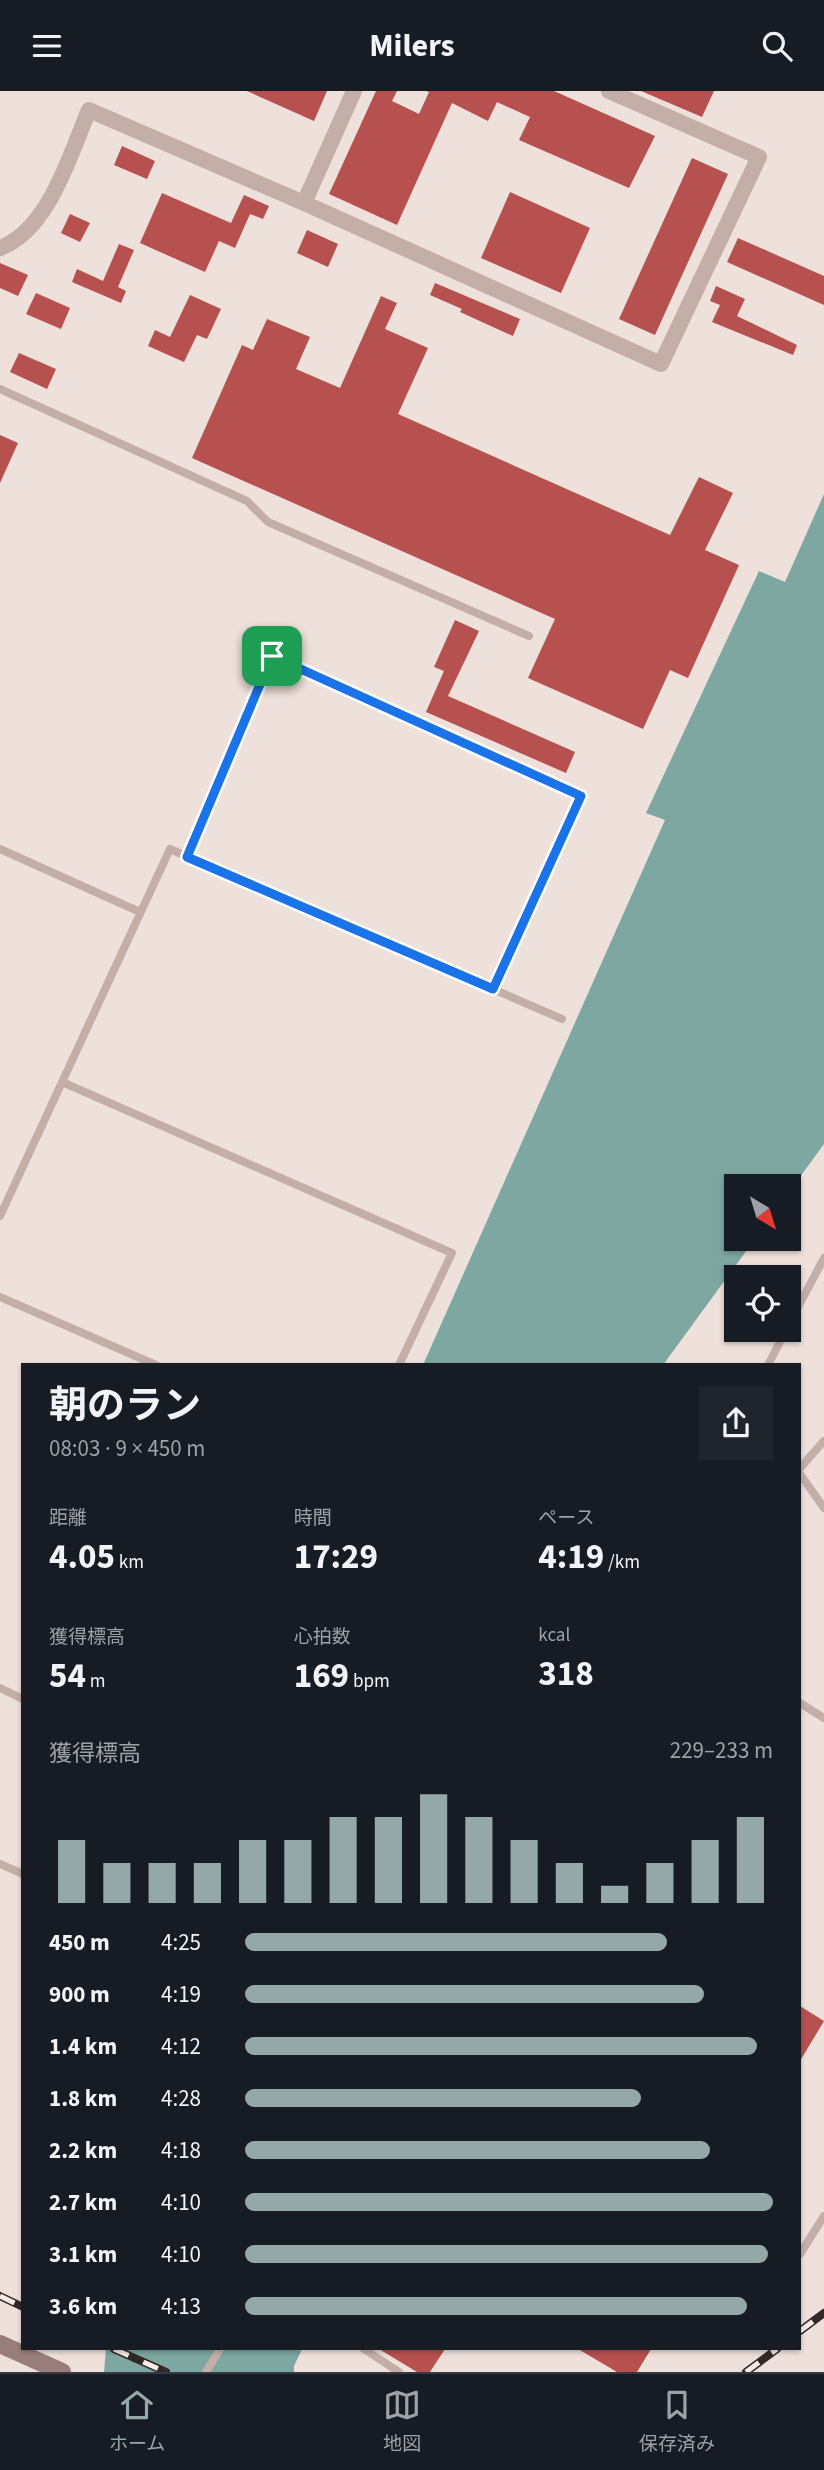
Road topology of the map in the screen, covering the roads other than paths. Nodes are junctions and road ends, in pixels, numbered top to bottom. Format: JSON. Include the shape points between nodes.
{"nodes":[{"id":1,"x":354,"y":91,"type":"edge"},
{"id":2,"x":609,"y":91,"type":"edge"},
{"id":3,"x":304,"y":202,"type":"junction"},
{"id":4,"x":0,"y":248,"type":"edge"},
{"id":5,"x":0,"y":389,"type":"edge"},
{"id":6,"x":529,"y":636,"type":"dead end"},
{"id":7,"x":0,"y":849,"type":"edge"},
{"id":8,"x":187,"y":857,"type":"junction"},
{"id":9,"x":139,"y":912,"type":"junction"},
{"id":10,"x":493,"y":989,"type":"junction"},
{"id":11,"x":562,"y":1019,"type":"dead end"},
{"id":12,"x":62,"y":1082,"type":"junction"},
{"id":13,"x":0,"y":1216,"type":"edge"},
{"id":14,"x":824,"y":1258,"type":"edge"},
{"id":15,"x":0,"y":1297,"type":"edge"},
{"id":16,"x":801,"y":1301,"type":"edge"},
{"id":17,"x":780,"y":1342,"type":"edge"},
{"id":18,"x":151,"y":1363,"type":"edge"},
{"id":19,"x":400,"y":1363,"type":"edge"},
{"id":20,"x":769,"y":1363,"type":"edge"},
{"id":21,"x":824,"y":1441,"type":"edge"},
{"id":22,"x":801,"y":1467,"type":"edge"},
{"id":23,"x":801,"y":1475,"type":"edge"},
{"id":24,"x":824,"y":1508,"type":"edge"},
{"id":25,"x":0,"y":1688,"type":"edge"},
{"id":26,"x":21,"y":1698,"type":"edge"},
{"id":27,"x":801,"y":1704,"type":"edge"},
{"id":28,"x":824,"y":1718,"type":"edge"},
{"id":29,"x":0,"y":1864,"type":"edge"},
{"id":30,"x":21,"y":1873,"type":"edge"},
{"id":31,"x":824,"y":2216,"type":"edge"},
{"id":32,"x":801,"y":2252,"type":"edge"},
{"id":33,"x":0,"y":2344,"type":"edge"},
{"id":34,"x":219,"y":2350,"type":"edge"},
{"id":35,"x":366,"y":2350,"type":"edge"},
{"id":36,"x":62,"y":2372,"type":"edge"},
{"id":37,"x":205,"y":2372,"type":"edge"},
{"id":38,"x":399,"y":2372,"type":"edge"}],
"edges":[{"from":1,"to":3,"type":"street"},
{"from":2,"to":3,"type":"street","via":[[759,157],[661,364]]},
{"from":3,"to":4,"type":"street","via":[[89,110],[34,224]]},
{"from":5,"to":6,"type":"lane","via":[[247,501],[268,522]]},
{"from":7,"to":9,"type":"lane"},
{"from":8,"to":9,"type":"lane","via":[[170,849]]},
{"from":8,"to":10,"type":"lane"},
{"from":8,"to":10,"type":"lane","via":[[272,656],[581,796]]},
{"from":9,"to":12,"type":"lane"},
{"from":10,"to":11,"type":"lane"},
{"from":12,"to":13,"type":"lane"},
{"from":12,"to":19,"type":"lane","via":[[452,1253]]},
{"from":14,"to":16,"type":"lane"},
{"from":15,"to":18,"type":"lane"},
{"from":17,"to":20,"type":"lane"},
{"from":21,"to":22,"type":"lane"},
{"from":23,"to":24,"type":"lane"},
{"from":25,"to":26,"type":"lane"},
{"from":27,"to":28,"type":"lane"},
{"from":29,"to":30,"type":"lane"},
{"from":31,"to":32,"type":"lane"},
{"from":33,"to":36,"type":"main road"},
{"from":34,"to":37,"type":"lane"},
{"from":35,"to":38,"type":"lane"}]}
